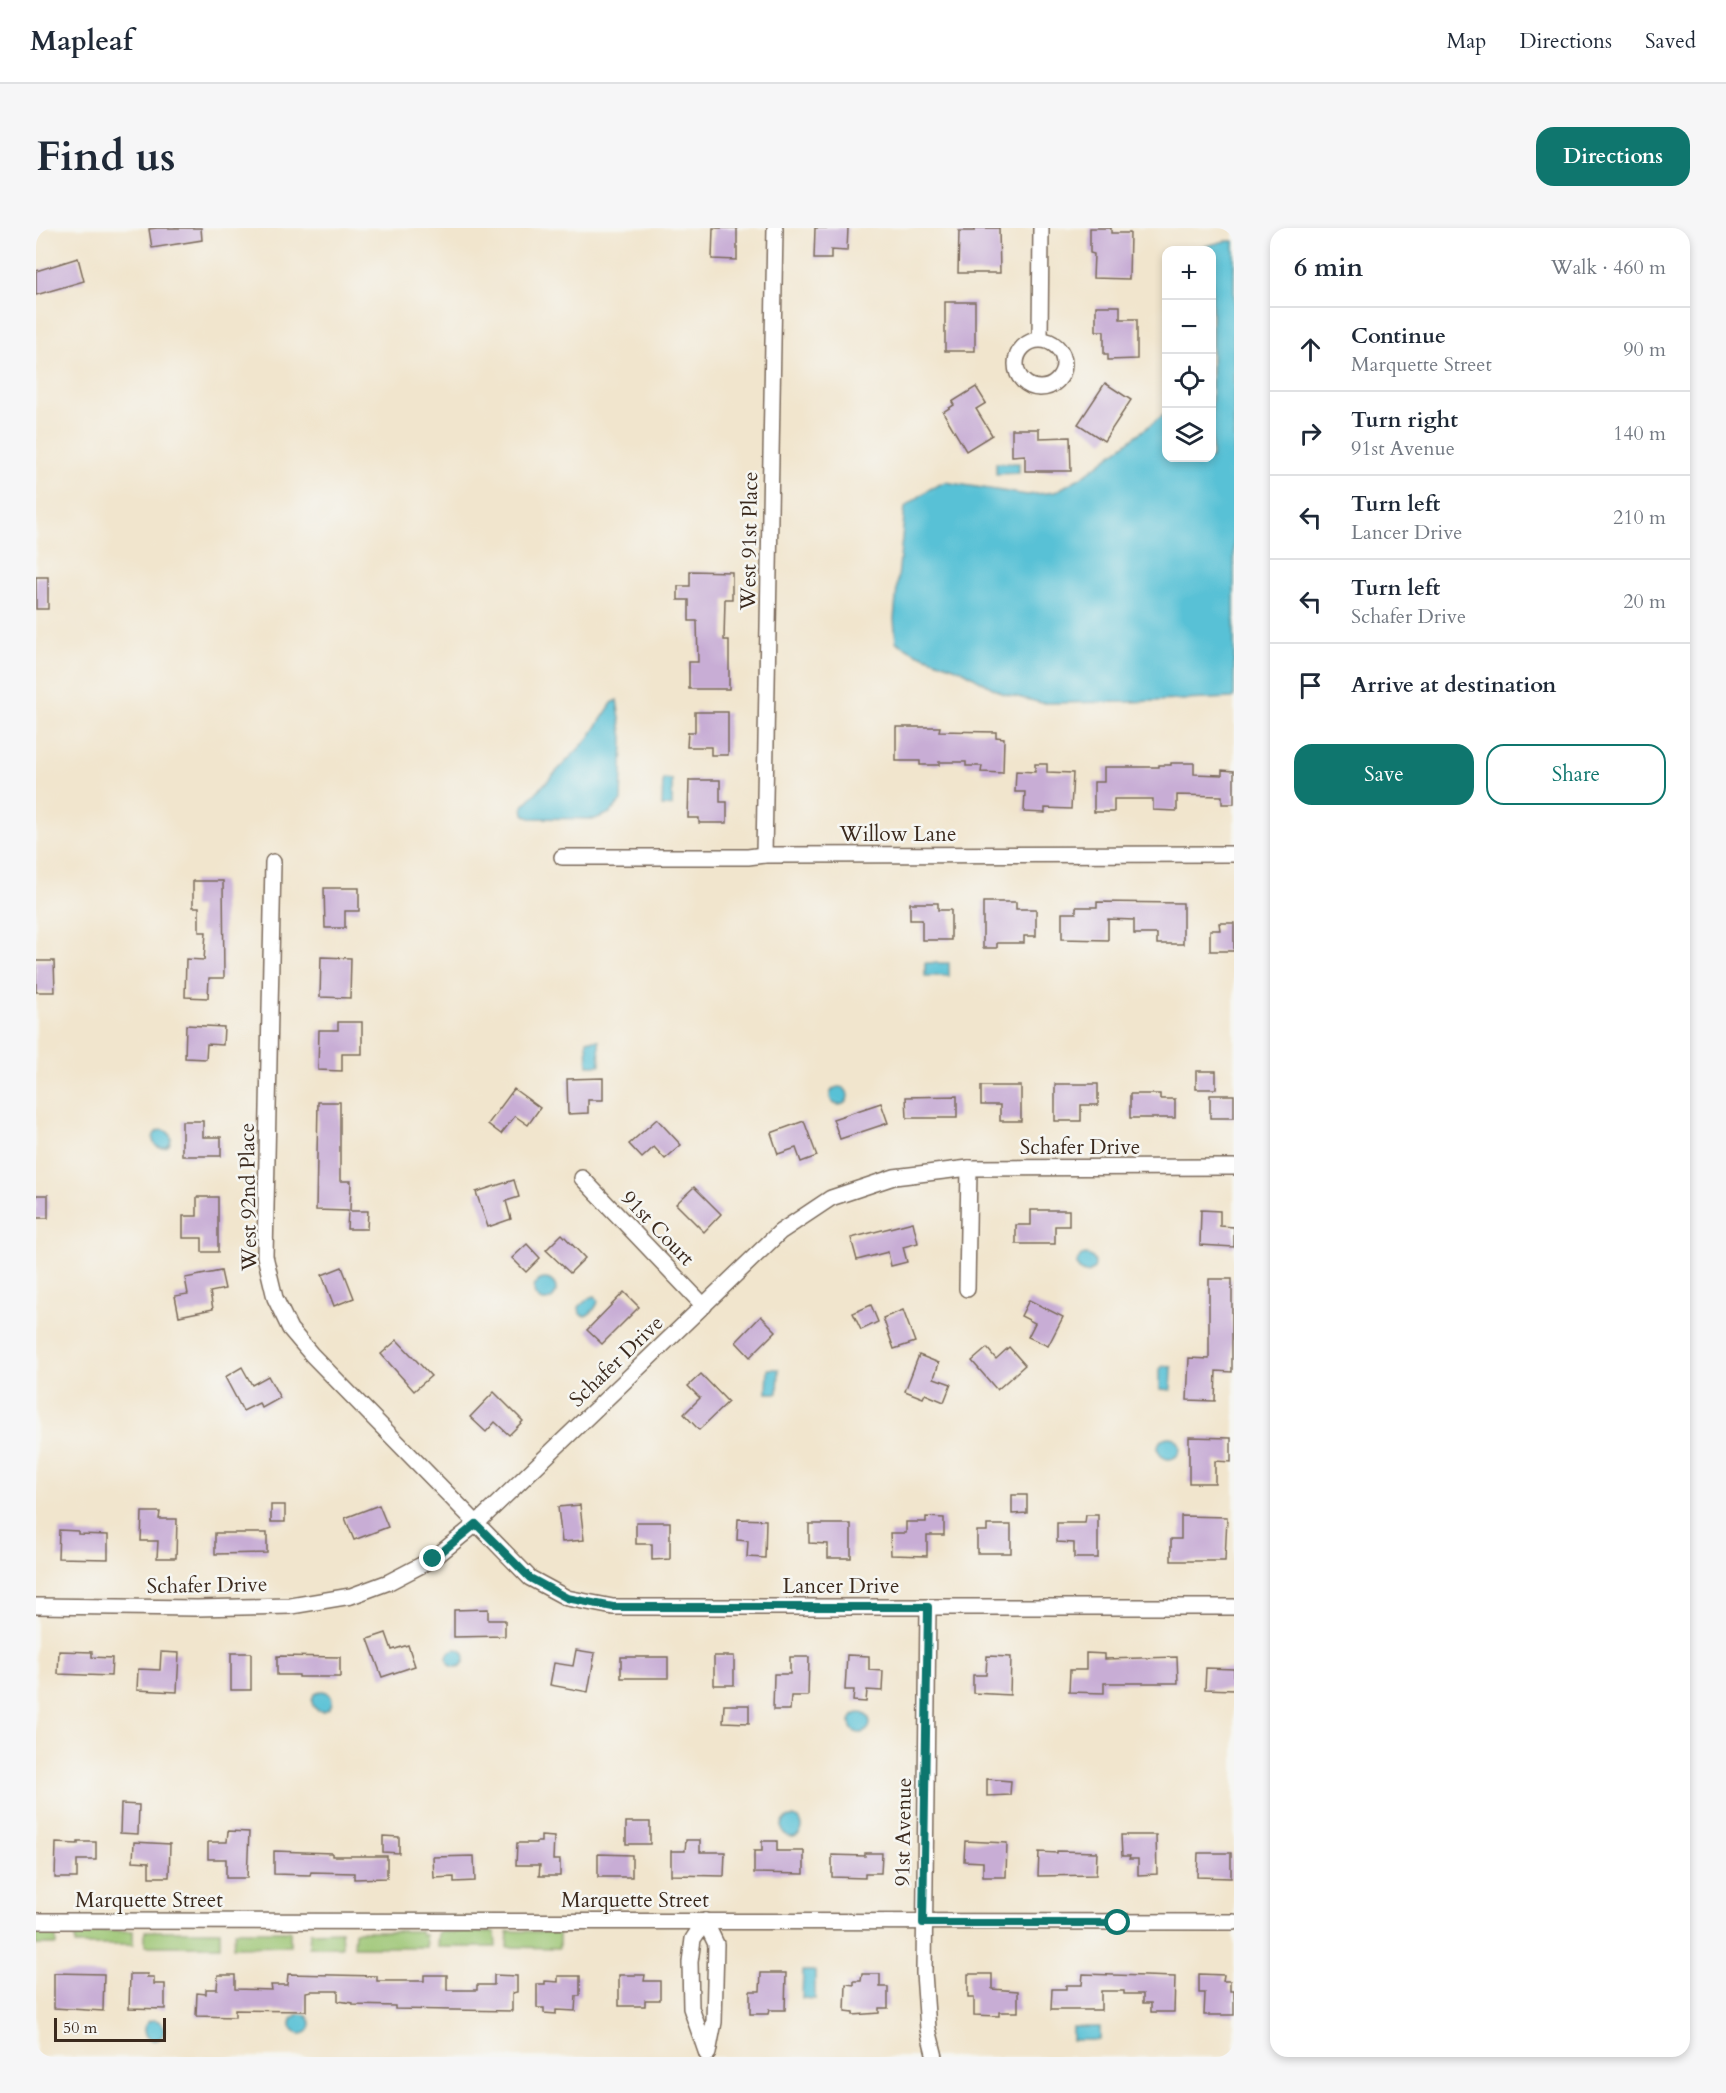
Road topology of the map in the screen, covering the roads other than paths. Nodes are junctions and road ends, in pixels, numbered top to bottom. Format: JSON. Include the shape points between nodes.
{"nodes":[{"id":1,"x":775,"y":228,"type":"edge"},
{"id":2,"x":1041,"y":228,"type":"edge"},
{"id":3,"x":1040,"y":339,"type":"dead end"},
{"id":4,"x":1234,"y":854,"type":"edge"},
{"id":5,"x":765,"y":855,"type":"junction"},
{"id":6,"x":562,"y":857,"type":"dead end"},
{"id":7,"x":273,"y":862,"type":"dead end"},
{"id":8,"x":1234,"y":1167,"type":"edge"},
{"id":9,"x":969,"y":1168,"type":"junction"},
{"id":10,"x":582,"y":1178,"type":"dead end"},
{"id":11,"x":967,"y":1289,"type":"dead end"},
{"id":12,"x":704,"y":1306,"type":"junction"},
{"id":13,"x":476,"y":1524,"type":"junction"},
{"id":14,"x":36,"y":1606,"type":"edge"},
{"id":15,"x":928,"y":1607,"type":"junction"},
{"id":16,"x":1234,"y":1607,"type":"edge"},
{"id":17,"x":36,"y":1921,"type":"edge"},
{"id":18,"x":705,"y":1921,"type":"junction"},
{"id":19,"x":1234,"y":1922,"type":"edge"},
{"id":20,"x":923,"y":1923,"type":"junction"},
{"id":21,"x":707,"y":2056,"type":"edge"},
{"id":22,"x":935,"y":2057,"type":"edge"}],
"edges":[{"from":1,"to":5,"type":"street","name":"West 91st Place"},
{"from":2,"to":3,"type":"street"},
{"from":4,"to":5,"type":"street","name":"Willow Lane"},
{"from":5,"to":6,"type":"street","name":"Willow Lane"},
{"from":7,"to":13,"type":"street","name":"West 92nd Place","via":[[265,1256],[275,1298],[290,1329],[312,1354]]},
{"from":8,"to":9,"type":"street","name":"Schafer Drive"},
{"from":9,"to":11,"type":"street"},
{"from":9,"to":12,"type":"street","name":"Schafer Drive","via":[[894,1177],[831,1198],[780,1232]]},
{"from":10,"to":12,"type":"street","name":"91st Court"},
{"from":12,"to":13,"type":"street","name":"Schafer Drive"},
{"from":13,"to":14,"type":"street","name":"Schafer Drive","via":[[433,1559],[351,1596],[291,1605],[197,1608]]},
{"from":13,"to":15,"type":"street","name":"Lancer Drive","via":[[530,1578],[567,1598],[613,1607]]},
{"from":15,"to":16,"type":"street","name":"Lancer Drive"},
{"from":15,"to":20,"type":"street","name":"91st Avenue"},
{"from":17,"to":18,"type":"street","name":"Marquette Street"},
{"from":18,"to":20,"type":"street","name":"Marquette Street"},
{"from":18,"to":21,"type":"street","via":[[716,1944],[714,2022]]},
{"from":18,"to":21,"type":"street","via":[[693,1939],[690,1962],[691,2008]]},
{"from":19,"to":20,"type":"street","name":"Marquette Street"},
{"from":20,"to":22,"type":"street","name":"91st Avenue","via":[[928,2029]]}]}
